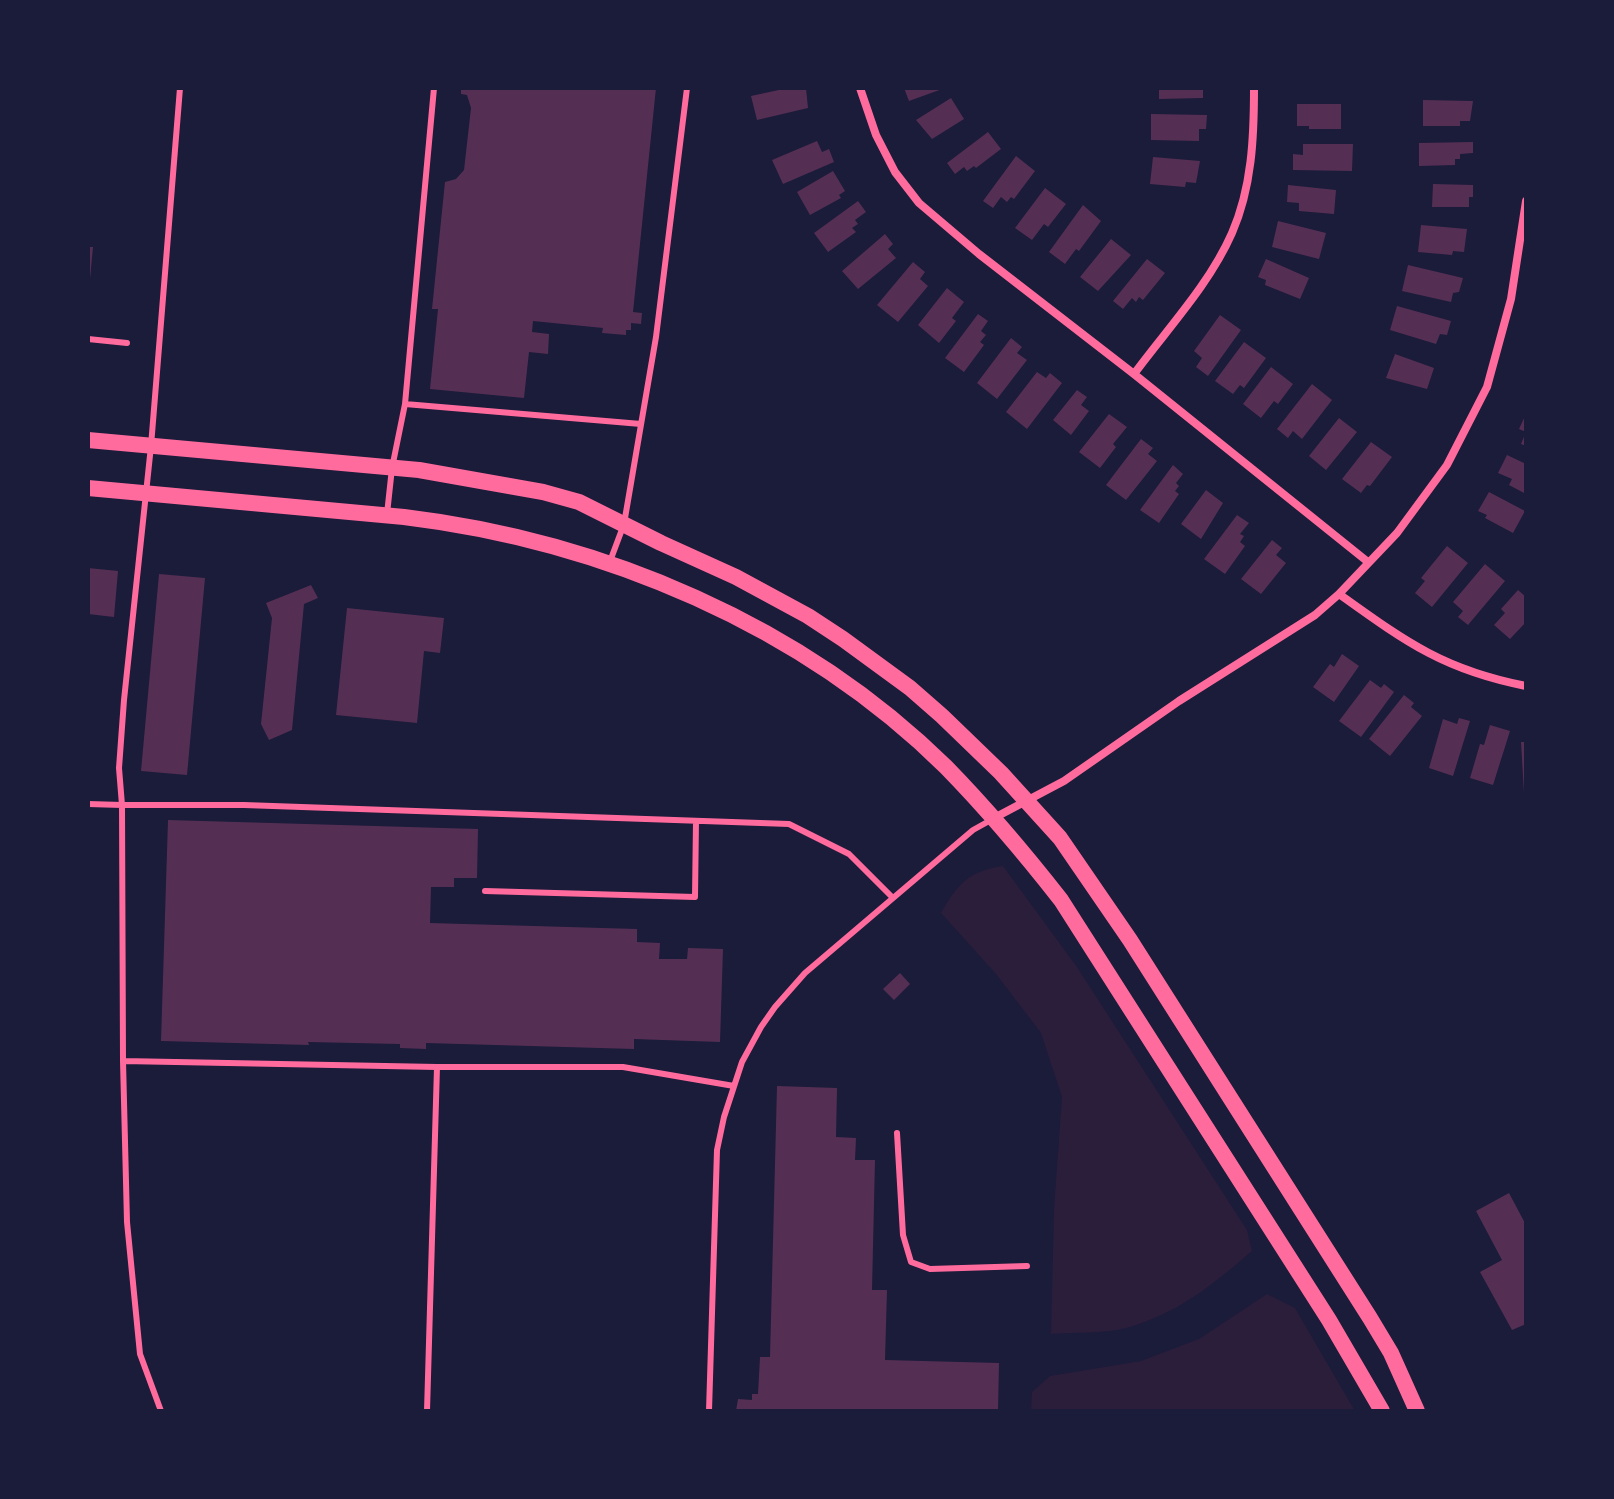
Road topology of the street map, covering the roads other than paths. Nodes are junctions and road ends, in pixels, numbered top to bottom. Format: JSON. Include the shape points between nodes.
{"nodes":[{"id":1,"x":180,"y":88,"type":"edge"},
{"id":2,"x":434,"y":88,"type":"edge"},
{"id":3,"x":687,"y":88,"type":"edge"},
{"id":4,"x":860,"y":88,"type":"edge"},
{"id":5,"x":1254,"y":88,"type":"edge"},
{"id":6,"x":1526,"y":201,"type":"edge"},
{"id":7,"x":88,"y":339,"type":"edge"},
{"id":8,"x":127,"y":343,"type":"dead end"},
{"id":9,"x":1134,"y":374,"type":"junction"},
{"id":10,"x":405,"y":404,"type":"junction"},
{"id":11,"x":641,"y":424,"type":"junction"},
{"id":12,"x":88,"y":440,"type":"edge"},
{"id":13,"x":151,"y":446,"type":"junction"},
{"id":14,"x":392,"y":468,"type":"junction"},
{"id":15,"x":88,"y":488,"type":"edge"},
{"id":16,"x":147,"y":493,"type":"junction"},
{"id":17,"x":387,"y":515,"type":"junction"},
{"id":18,"x":624,"y":524,"type":"junction"},
{"id":19,"x":1368,"y":562,"type":"junction"},
{"id":20,"x":609,"y":564,"type":"junction"},
{"id":21,"x":1339,"y":594,"type":"junction"},
{"id":22,"x":1526,"y":686,"type":"edge"},
{"id":23,"x":1027,"y":801,"type":"junction"},
{"id":24,"x":88,"y":804,"type":"edge"},
{"id":25,"x":122,"y":805,"type":"junction"},
{"id":26,"x":993,"y":819,"type":"junction"},
{"id":27,"x":696,"y":821,"type":"junction"},
{"id":28,"x":485,"y":891,"type":"dead end"},
{"id":29,"x":893,"y":898,"type":"junction"},
{"id":30,"x":123,"y":1061,"type":"junction"},
{"id":31,"x":437,"y":1067,"type":"junction"},
{"id":32,"x":734,"y":1086,"type":"junction"},
{"id":33,"x":897,"y":1133,"type":"dead end"},
{"id":34,"x":1027,"y":1266,"type":"dead end"},
{"id":35,"x":1391,"y":1353,"type":"junction"},
{"id":36,"x":161,"y":1411,"type":"edge"},
{"id":37,"x":427,"y":1411,"type":"edge"},
{"id":38,"x":709,"y":1411,"type":"edge"},
{"id":39,"x":1382,"y":1411,"type":"edge"},
{"id":40,"x":1417,"y":1411,"type":"edge"},
{"id":41,"x":1430,"y":1411,"type":"edge"}],
"edges":[{"from":1,"to":13,"type":"lane"},
{"from":2,"to":10,"type":"lane"},
{"from":3,"to":11,"type":"lane"},
{"from":4,"to":9,"type":"street","via":[[876,135],[919,203]]},
{"from":5,"to":9,"type":"street","via":[[1251,160],[1232,232],[1211,272]]},
{"from":6,"to":19,"type":"street","via":[[1511,299],[1487,387],[1425,498]]},
{"from":7,"to":8,"type":"lane"},
{"from":9,"to":19,"type":"street"},
{"from":10,"to":11,"type":"lane"},
{"from":10,"to":14,"type":"lane"},
{"from":11,"to":18,"type":"lane"},
{"from":12,"to":13,"type":"main road"},
{"from":13,"to":14,"type":"main road"},
{"from":13,"to":16,"type":"lane"},
{"from":14,"to":17,"type":"lane"},
{"from":14,"to":18,"type":"main road","via":[[543,492]]},
{"from":15,"to":16,"type":"main road"},
{"from":16,"to":17,"type":"main road"},
{"from":16,"to":25,"type":"lane","via":[[122,727]]},
{"from":17,"to":20,"type":"main road","via":[[498,532]]},
{"from":18,"to":20,"type":"lane"},
{"from":18,"to":23,"type":"main road","via":[[736,577],[843,639],[942,716]]},
{"from":19,"to":21,"type":"street"},
{"from":20,"to":26,"type":"main road","via":[[714,606],[819,667],[916,740]]},
{"from":21,"to":22,"type":"street","via":[[1450,665]]},
{"from":21,"to":23,"type":"street","via":[[1315,615]]},
{"from":23,"to":26,"type":"street"},
{"from":23,"to":35,"type":"main road","via":[[1108,905]]},
{"from":24,"to":25,"type":"lane"},
{"from":25,"to":27,"type":"lane"},
{"from":25,"to":30,"type":"lane"},
{"from":26,"to":29,"type":"lane"},
{"from":26,"to":39,"type":"main road","via":[[1076,923]]},
{"from":27,"to":28,"type":"lane","via":[[695,897]]},
{"from":27,"to":29,"type":"lane","via":[[789,824],[849,854]]},
{"from":29,"to":32,"type":"lane","via":[[805,973],[775,1007],[748,1049]]},
{"from":30,"to":31,"type":"lane"},
{"from":30,"to":36,"type":"lane","via":[[127,1222],[140,1354]]},
{"from":31,"to":32,"type":"lane","via":[[623,1067]]},
{"from":31,"to":37,"type":"lane"},
{"from":32,"to":38,"type":"lane","via":[[717,1150]]},
{"from":33,"to":34,"type":"lane","via":[[903,1235],[911,1262],[930,1269]]},
{"from":35,"to":40,"type":"main road"},
{"from":35,"to":41,"type":"main road"}]}
